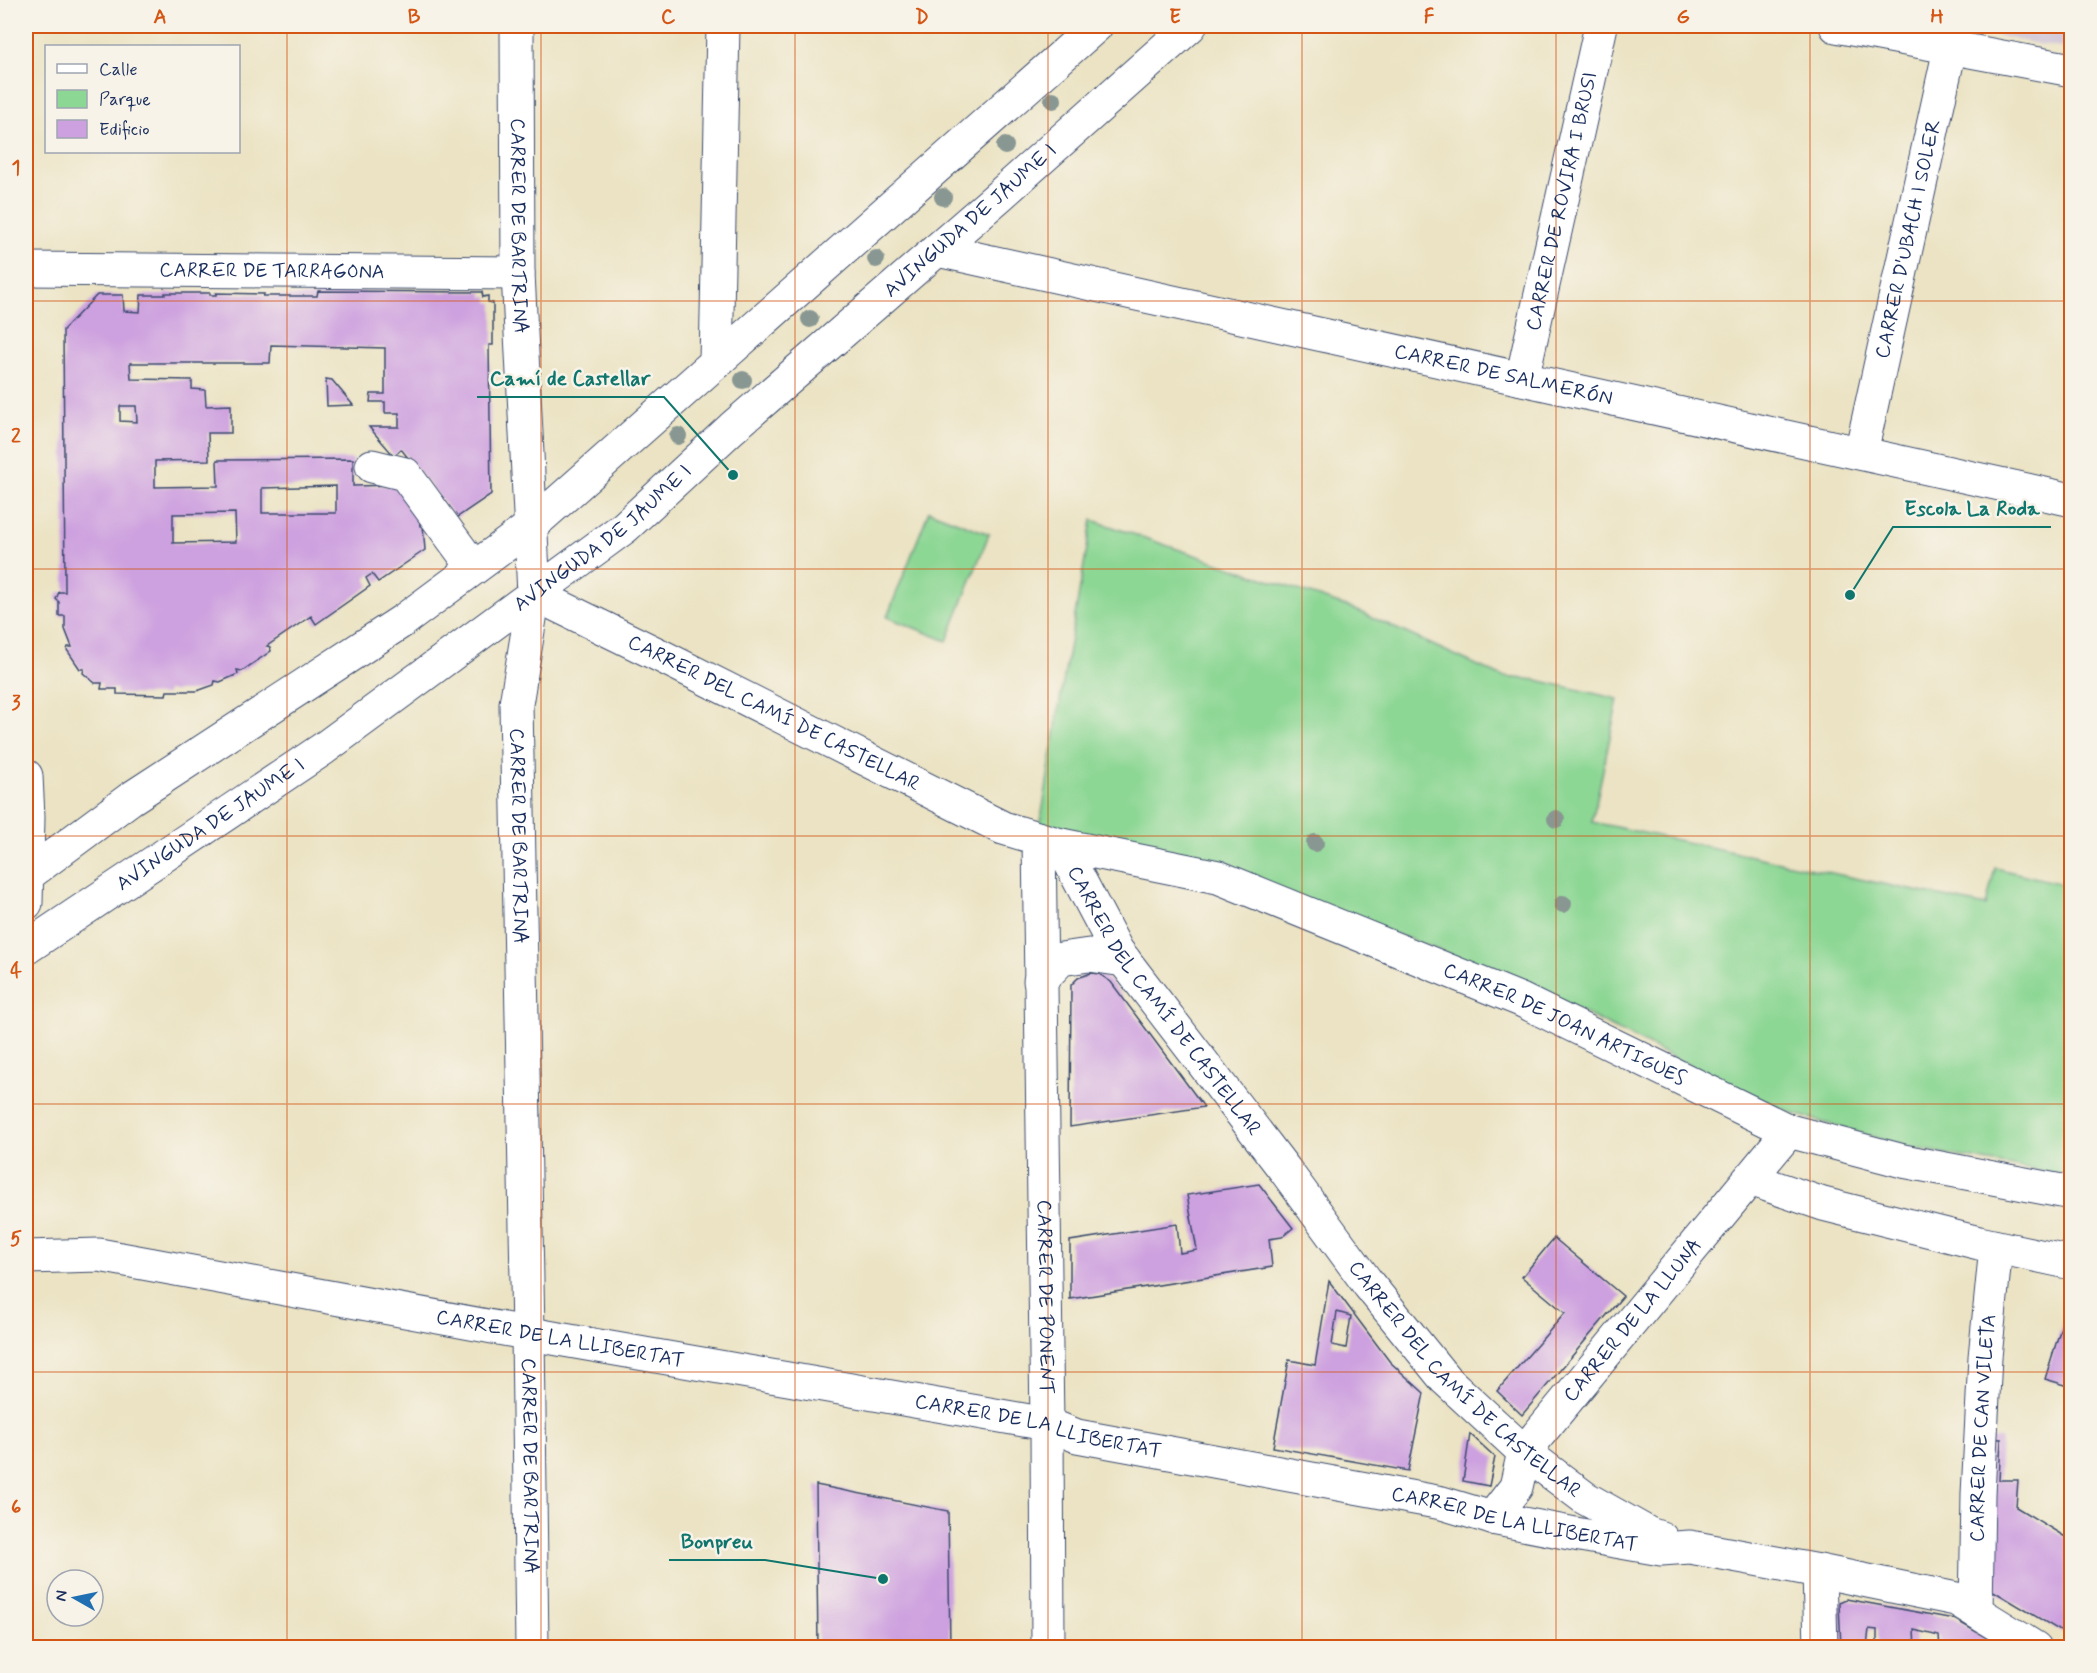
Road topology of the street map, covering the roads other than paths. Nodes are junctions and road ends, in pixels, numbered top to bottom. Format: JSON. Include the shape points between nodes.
{"nodes":[{"id":1,"x":517,"y":26,"type":"edge"},
{"id":2,"x":723,"y":26,"type":"edge"},
{"id":3,"x":1096,"y":26,"type":"edge"},
{"id":4,"x":1190,"y":26,"type":"edge"},
{"id":5,"x":1601,"y":26,"type":"edge"},
{"id":6,"x":1836,"y":26,"type":"edge"},
{"id":7,"x":1952,"y":36,"type":"edge"},
{"id":8,"x":2072,"y":70,"type":"edge"},
{"id":9,"x":937,"y":250,"type":"junction"},
{"id":10,"x":26,"y":269,"type":"edge"},
{"id":11,"x":518,"y":273,"type":"junction"},
{"id":12,"x":716,"y":362,"type":"junction"},
{"id":13,"x":1522,"y":379,"type":"junction"},
{"id":14,"x":1861,"y":453,"type":"junction"},
{"id":15,"x":372,"y":466,"type":"dead end"},
{"id":16,"x":2072,"y":500,"type":"edge"},
{"id":17,"x":531,"y":526,"type":"junction"},
{"id":18,"x":474,"y":568,"type":"junction"},
{"id":19,"x":534,"y":594,"type":"junction"},
{"id":20,"x":26,"y":776,"type":"edge"},
{"id":21,"x":1050,"y":842,"type":"junction"},
{"id":22,"x":26,"y":884,"type":"edge"},
{"id":23,"x":26,"y":948,"type":"edge"},
{"id":24,"x":1124,"y":960,"type":"junction"},
{"id":25,"x":1040,"y":981,"type":"junction"},
{"id":26,"x":1789,"y":1131,"type":"junction"},
{"id":27,"x":1749,"y":1179,"type":"junction"},
{"id":28,"x":2072,"y":1193,"type":"edge"},
{"id":29,"x":1996,"y":1247,"type":"junction"},
{"id":30,"x":26,"y":1257,"type":"edge"},
{"id":31,"x":2072,"y":1263,"type":"edge"},
{"id":32,"x":528,"y":1333,"type":"junction"},
{"id":33,"x":1047,"y":1425,"type":"junction"},
{"id":34,"x":1524,"y":1452,"type":"junction"},
{"id":35,"x":1492,"y":1518,"type":"junction"},
{"id":36,"x":1690,"y":1547,"type":"junction"},
{"id":37,"x":1819,"y":1571,"type":"junction"},
{"id":38,"x":1976,"y":1611,"type":"junction"},
{"id":39,"x":531,"y":1647,"type":"edge"},
{"id":40,"x":1048,"y":1647,"type":"edge"},
{"id":41,"x":1821,"y":1647,"type":"edge"},
{"id":42,"x":2034,"y":1647,"type":"edge"}],
"edges":[{"from":1,"to":11,"type":"street","name":"CARRER DE BARTRINA"},
{"from":2,"to":12,"type":"street"},
{"from":3,"to":12,"type":"street"},
{"from":4,"to":9,"type":"street","name":"AVINGUDA DE JAUME I"},
{"from":5,"to":13,"type":"street","name":"CARRER DE ROVIRA I BRUSI"},
{"from":6,"to":7,"type":"street"},
{"from":7,"to":8,"type":"street"},
{"from":7,"to":14,"type":"street","name":"CARRER D'UBACH I SOLER"},
{"from":9,"to":13,"type":"street","name":"CARRER DE SALMERÓN"},
{"from":9,"to":19,"type":"street","name":"AVINGUDA DE JAUME I","via":[[732,428],[626,527]]},
{"from":10,"to":11,"type":"street","name":"CARRER DE TARRAGONA"},
{"from":11,"to":17,"type":"street","name":"CARRER DE BARTRINA"},
{"from":12,"to":17,"type":"street"},
{"from":13,"to":14,"type":"street","name":"CARRER DE SALMERÓN"},
{"from":14,"to":16,"type":"street","name":"CARRER DE SALMERÓN"},
{"from":15,"to":18,"type":"street","via":[[405,474]]},
{"from":17,"to":18,"type":"street"},
{"from":17,"to":19,"type":"street","name":"CARRER DE BARTRINA"},
{"from":18,"to":22,"type":"street","via":[[404,620],[130,799]]},
{"from":19,"to":21,"type":"street","name":"CARRER DEL CAMÍ DE CASTELLAR","via":[[1002,828]]},
{"from":19,"to":23,"type":"street","name":"AVINGUDA DE JAUME I","via":[[323,749]]},
{"from":19,"to":32,"type":"street","name":"CARRER DE BARTRINA","via":[[516,704]]},
{"from":20,"to":22,"type":"street"},
{"from":21,"to":24,"type":"street","name":"CARRER DEL CAMÍ DE CASTELLAR"},
{"from":21,"to":25,"type":"street","name":"CARRER DE PONENT"},
{"from":21,"to":26,"type":"street","name":"CARRER DE JOAN ARTIGUES","via":[[1218,877],[1521,1000]]},
{"from":24,"to":25,"type":"street","via":[[1089,955],[1061,960]]},
{"from":24,"to":34,"type":"street","name":"CARRER DEL CAMÍ DE CASTELLAR","via":[[1431,1362]]},
{"from":25,"to":33,"type":"street","name":"CARRER DE PONENT"},
{"from":26,"to":27,"type":"street","name":"CARRER DE LA LLUNA"},
{"from":26,"to":28,"type":"street","name":"CARRER DE JOAN ARTIGUES","via":[[1903,1161]]},
{"from":27,"to":29,"type":"street","via":[[1823,1204]]},
{"from":27,"to":34,"type":"street","name":"CARRER DE LA LLUNA"},
{"from":29,"to":31,"type":"street"},
{"from":29,"to":38,"type":"street","name":"CARRER DE CAN VILETA","via":[[1985,1357]]},
{"from":30,"to":32,"type":"street","name":"CARRER DE LA LLIBERTAT","via":[[99,1255]]},
{"from":32,"to":33,"type":"street","name":"CARRER DE LA LLIBERTAT"},
{"from":32,"to":39,"type":"street","name":"CARRER DE BARTRINA"},
{"from":33,"to":35,"type":"street","name":"CARRER DE LA LLIBERTAT","via":[[1077,1436],[1442,1503]]},
{"from":33,"to":40,"type":"street","name":"CARRER DE PONENT"},
{"from":34,"to":35,"type":"street","name":"CARRER DE LA LLUNA","via":[[1516,1487]]},
{"from":34,"to":36,"type":"street","name":"CARRER DEL CAMÍ DE CASTELLAR","via":[[1594,1503],[1649,1534]]},
{"from":35,"to":36,"type":"street","name":"CARRER DE LA LLIBERTAT","via":[[1661,1549]]},
{"from":36,"to":37,"type":"street","name":"CARRER DE LA LLIBERTAT"},
{"from":37,"to":38,"type":"street","name":"CARRER DE LA LLIBERTAT","via":[[1956,1599]]},
{"from":37,"to":41,"type":"street"},
{"from":38,"to":42,"type":"street","name":"CARRER DE LA LLIBERTAT"}]}
